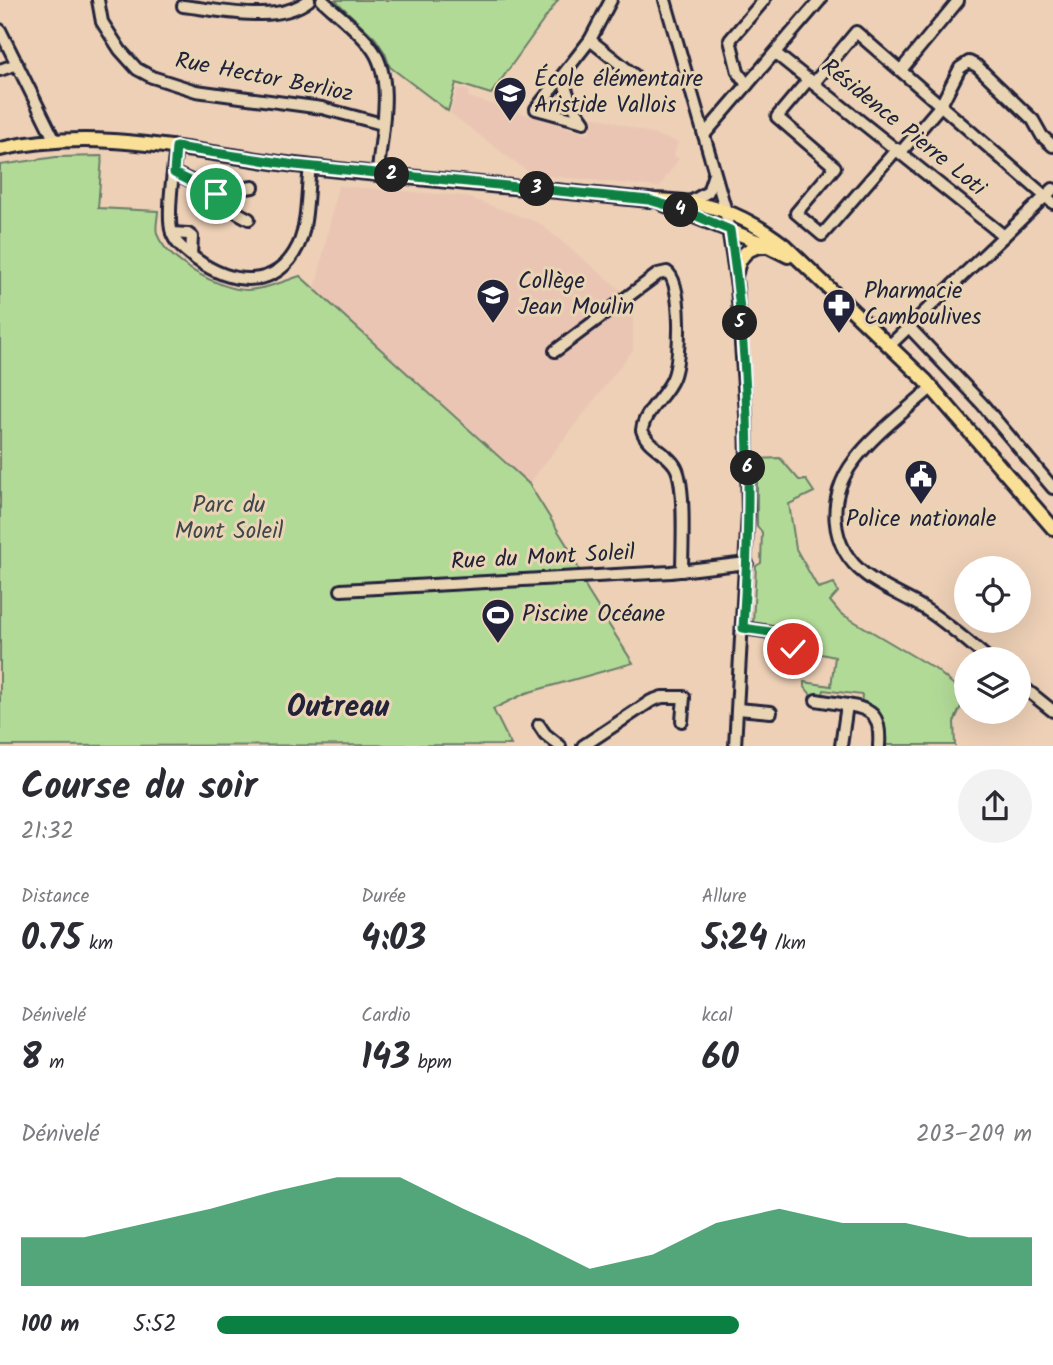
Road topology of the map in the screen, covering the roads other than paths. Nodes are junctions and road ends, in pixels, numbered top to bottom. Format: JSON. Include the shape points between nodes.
{"nodes":[{"id":1,"x":98,"y":0,"type":"edge"},
{"id":2,"x":309,"y":0,"type":"edge"},
{"id":3,"x":323,"y":0,"type":"edge"},
{"id":4,"x":611,"y":0,"type":"edge"},
{"id":5,"x":665,"y":0,"type":"edge"},
{"id":6,"x":764,"y":0,"type":"edge"},
{"id":7,"x":820,"y":0,"type":"edge"},
{"id":8,"x":958,"y":1,"type":"edge"},
{"id":9,"x":183,"y":6,"type":"dead end"},
{"id":10,"x":0,"y":30,"type":"edge"},
{"id":11,"x":590,"y":40,"type":"junction"},
{"id":12,"x":775,"y":53,"type":"junction"},
{"id":13,"x":17,"y":64,"type":"junction"},
{"id":14,"x":0,"y":70,"type":"edge"},
{"id":15,"x":901,"y":70,"type":"junction"},
{"id":16,"x":562,"y":75,"type":"junction"},
{"id":17,"x":634,"y":75,"type":"dead end"},
{"id":18,"x":811,"y":81,"type":"junction"},
{"id":19,"x":747,"y":85,"type":"junction"},
{"id":20,"x":942,"y":105,"type":"junction"},
{"id":21,"x":382,"y":124,"type":"junction"},
{"id":22,"x":704,"y":135,"type":"junction"},
{"id":23,"x":55,"y":141,"type":"junction"},
{"id":24,"x":1053,"y":146,"type":"edge"},
{"id":25,"x":176,"y":147,"type":"junction"},
{"id":26,"x":0,"y":149,"type":"edge"},
{"id":27,"x":899,"y":150,"type":"junction"},
{"id":28,"x":310,"y":166,"type":"junction"},
{"id":29,"x":714,"y":168,"type":"junction"},
{"id":30,"x":174,"y":173,"type":"junction"},
{"id":31,"x":378,"y":173,"type":"junction"},
{"id":32,"x":253,"y":187,"type":"dead end"},
{"id":33,"x":1051,"y":196,"type":"edge"},
{"id":34,"x":224,"y":199,"type":"junction"},
{"id":35,"x":649,"y":200,"type":"junction"},
{"id":36,"x":692,"y":201,"type":"junction"},
{"id":37,"x":666,"y":205,"type":"junction"},
{"id":38,"x":720,"y":210,"type":"junction"},
{"id":39,"x":249,"y":219,"type":"dead end"},
{"id":40,"x":733,"y":236,"type":"junction"},
{"id":41,"x":1004,"y":236,"type":"junction"},
{"id":42,"x":774,"y":244,"type":"junction"},
{"id":43,"x":736,"y":273,"type":"junction"},
{"id":44,"x":909,"y":327,"type":"junction"},
{"id":45,"x":890,"y":345,"type":"junction"},
{"id":46,"x":555,"y":351,"type":"dead end"},
{"id":47,"x":932,"y":387,"type":"junction"},
{"id":48,"x":1053,"y":488,"type":"edge"},
{"id":49,"x":1048,"y":513,"type":"edge"},
{"id":50,"x":1053,"y":528,"type":"edge"},
{"id":51,"x":747,"y":563,"type":"junction"},
{"id":52,"x":682,"y":571,"type":"junction"},
{"id":53,"x":341,"y":590,"type":"dead end"},
{"id":54,"x":743,"y":628,"type":"junction"},
{"id":55,"x":974,"y":647,"type":"edge"},
{"id":56,"x":793,"y":649,"type":"dead end"},
{"id":57,"x":1031,"y":694,"type":"edge"},
{"id":58,"x":816,"y":700,"type":"dead end"},
{"id":59,"x":847,"y":705,"type":"junction"},
{"id":60,"x":738,"y":709,"type":"junction"},
{"id":61,"x":1053,"y":711,"type":"edge"},
{"id":62,"x":771,"y":712,"type":"dead end"},
{"id":63,"x":682,"y":721,"type":"dead end"},
{"id":64,"x":540,"y":725,"type":"dead end"},
{"id":65,"x":560,"y":746,"type":"edge"},
{"id":66,"x":583,"y":746,"type":"edge"},
{"id":67,"x":735,"y":746,"type":"edge"},
{"id":68,"x":841,"y":746,"type":"edge"},
{"id":69,"x":879,"y":746,"type":"edge"}],
"edges":[{"from":1,"to":21,"type":"street","name":"Rue Hector Berlioz","via":[[102,22],[120,50],[152,77],[196,91],[323,108]]},
{"from":2,"to":9,"type":"street","via":[[271,15]]},
{"from":3,"to":21,"type":"street","via":[[379,60],[385,82]]},
{"from":4,"to":11,"type":"street"},
{"from":5,"to":22,"type":"street"},
{"from":6,"to":19,"type":"street","via":[[730,40],[738,72]]},
{"from":7,"to":12,"type":"street"},
{"from":8,"to":15,"type":"street"},
{"from":10,"to":13,"type":"street"},
{"from":11,"to":16,"type":"street"},
{"from":11,"to":17,"type":"street"},
{"from":12,"to":18,"type":"street","name":"Résidence Pierre Loti"},
{"from":12,"to":19,"type":"street"},
{"from":13,"to":14,"type":"street"},
{"from":13,"to":23,"type":"street"},
{"from":15,"to":18,"type":"street","via":[[856,32]]},
{"from":15,"to":20,"type":"street"},
{"from":16,"to":16,"type":"street","via":[[536,109],[584,122],[575,111]]},
{"from":18,"to":27,"type":"street","name":"Résidence Pierre Loti"},
{"from":18,"to":27,"type":"street","via":[[777,117],[835,167],[796,213],[822,235]]},
{"from":19,"to":22,"type":"street"},
{"from":20,"to":24,"type":"street","via":[[961,65],[972,62],[1033,120]]},
{"from":20,"to":27,"type":"street"},
{"from":20,"to":33,"type":"street"},
{"from":21,"to":31,"type":"street"},
{"from":22,"to":29,"type":"street"},
{"from":23,"to":25,"type":"main road","via":[[111,139]]},
{"from":23,"to":26,"type":"main road"},
{"from":25,"to":28,"type":"main road"},
{"from":25,"to":30,"type":"street"},
{"from":27,"to":41,"type":"street","name":"Résidence Pierre Loti"},
{"from":28,"to":30,"type":"street","via":[[302,237],[292,256],[257,279],[234,279],[219,273],[178,243],[170,219]]},
{"from":28,"to":31,"type":"main road"},
{"from":29,"to":36,"type":"street","via":[[708,192]]},
{"from":29,"to":38,"type":"street"},
{"from":30,"to":34,"type":"street"},
{"from":31,"to":35,"type":"main road"},
{"from":32,"to":34,"type":"street","via":[[233,190]]},
{"from":33,"to":41,"type":"street"},
{"from":34,"to":39,"type":"street"},
{"from":35,"to":36,"type":"main road"},
{"from":35,"to":37,"type":"main road"},
{"from":36,"to":38,"type":"main road"},
{"from":37,"to":38,"type":"street"},
{"from":37,"to":40,"type":"main road"},
{"from":38,"to":40,"type":"street"},
{"from":38,"to":42,"type":"main road","via":[[759,226]]},
{"from":40,"to":42,"type":"main road","via":[[753,232]]},
{"from":40,"to":43,"type":"street"},
{"from":41,"to":44,"type":"street"},
{"from":42,"to":43,"type":"main road","via":[[747,251]]},
{"from":42,"to":45,"type":"main road","via":[[812,271]]},
{"from":43,"to":51,"type":"street","via":[[747,426]]},
{"from":44,"to":45,"type":"street"},
{"from":44,"to":48,"type":"street","via":[[984,405]]},
{"from":45,"to":47,"type":"main road"},
{"from":46,"to":52,"type":"street","via":[[664,271],[674,278],[678,363],[671,384],[642,430],[673,462],[680,477]]},
{"from":47,"to":49,"type":"main road"},
{"from":47,"to":55,"type":"street","via":[[847,470],[836,499],[837,531],[846,554],[860,571],[936,617]]},
{"from":49,"to":50,"type":"main road"},
{"from":51,"to":52,"type":"street","name":"Rue du Mont Soleil"},
{"from":51,"to":54,"type":"street"},
{"from":52,"to":53,"type":"street","name":"Rue du Mont Soleil"},
{"from":54,"to":56,"type":"street","via":[[784,634]]},
{"from":54,"to":60,"type":"street"},
{"from":57,"to":61,"type":"street"},
{"from":58,"to":59,"type":"street"},
{"from":59,"to":68,"type":"street"},
{"from":59,"to":69,"type":"street","via":[[873,713]]},
{"from":60,"to":62,"type":"street"},
{"from":60,"to":67,"type":"street"},
{"from":63,"to":66,"type":"street","via":[[684,697],[658,698]]},
{"from":64,"to":65,"type":"street"}]}
